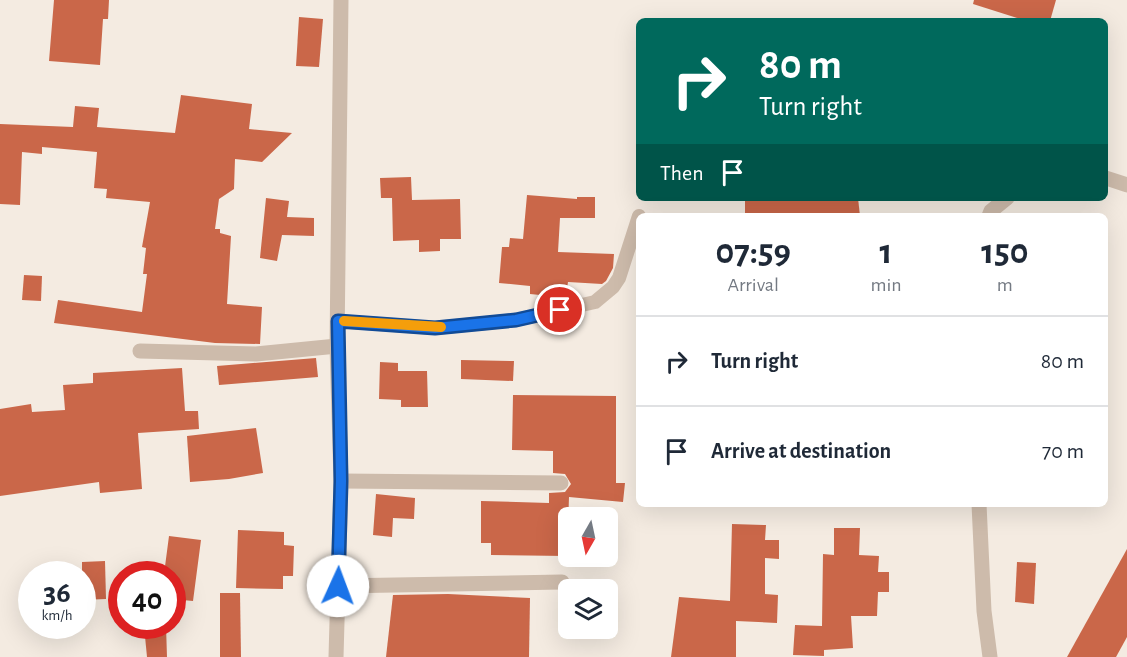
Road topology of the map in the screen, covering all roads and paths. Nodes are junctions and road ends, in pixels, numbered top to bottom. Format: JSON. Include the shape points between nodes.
{"nodes":[{"id":1,"x":341,"y":0,"type":"edge"},
{"id":2,"x":1108,"y":179,"type":"edge"},
{"id":3,"x":1127,"y":185,"type":"edge"},
{"id":4,"x":1003,"y":201,"type":"edge"},
{"id":5,"x":990,"y":213,"type":"edge"},
{"id":6,"x":636,"y":227,"type":"edge"},
{"id":7,"x":338,"y":321,"type":"junction"},
{"id":8,"x":337,"y":346,"type":"junction"},
{"id":9,"x":140,"y":351,"type":"dead end"},
{"id":10,"x":341,"y":481,"type":"junction"},
{"id":11,"x":561,"y":483,"type":"dead end"},
{"id":12,"x":979,"y":507,"type":"edge"},
{"id":13,"x":558,"y":582,"type":"edge"},
{"id":14,"x":338,"y":586,"type":"junction"},
{"id":15,"x":336,"y":657,"type":"edge"},
{"id":16,"x":990,"y":657,"type":"edge"}],
"edges":[{"from":1,"to":7,"type":"street"},
{"from":2,"to":3,"type":"street"},
{"from":4,"to":5,"type":"street"},
{"from":6,"to":7,"type":"lane","via":[[619,278],[596,302],[516,320],[435,328]]},
{"from":7,"to":8,"type":"street"},
{"from":8,"to":9,"type":"street","via":[[256,354]]},
{"from":8,"to":10,"type":"street"},
{"from":10,"to":11,"type":"street"},
{"from":10,"to":14,"type":"street"},
{"from":12,"to":16,"type":"street"},
{"from":13,"to":14,"type":"street"},
{"from":14,"to":15,"type":"street"}]}
